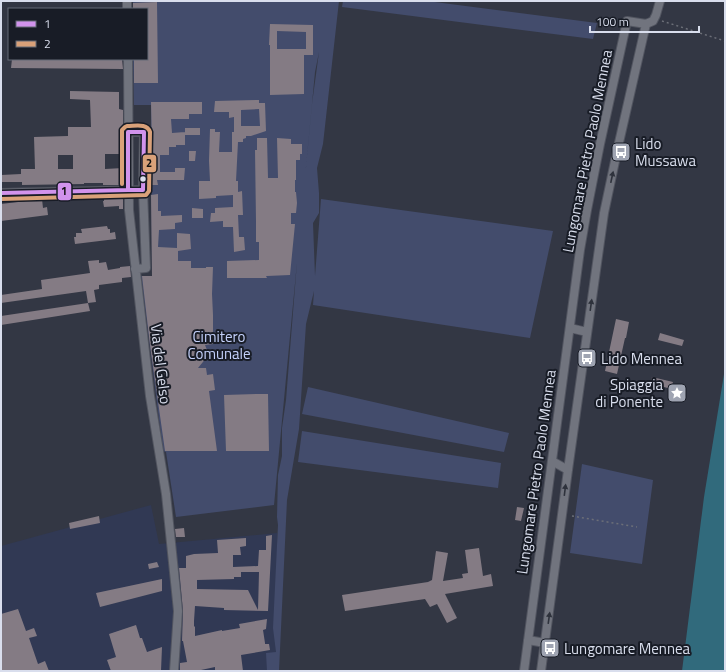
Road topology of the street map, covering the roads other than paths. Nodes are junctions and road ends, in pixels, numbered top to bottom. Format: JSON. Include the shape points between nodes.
{"nodes":[{"id":1,"x":660,"y":1,"type":"edge"},
{"id":2,"x":651,"y":21,"type":"junction"},
{"id":3,"x":128,"y":60,"type":"edge"},
{"id":4,"x":128,"y":132,"type":"junction"},
{"id":5,"x":128,"y":190,"type":"junction"},
{"id":6,"x":143,"y":190,"type":"junction"},
{"id":7,"x":1,"y":193,"type":"edge"},
{"id":8,"x":135,"y":269,"type":"junction"},
{"id":9,"x":570,"y":328,"type":"junction"},
{"id":10,"x":587,"y":332,"type":"junction"},
{"id":11,"x":552,"y":461,"type":"junction"},
{"id":12,"x":568,"y":470,"type":"junction"},
{"id":13,"x":528,"y":640,"type":"junction"},
{"id":14,"x":545,"y":642,"type":"junction"},
{"id":15,"x":174,"y":671,"type":"edge"},
{"id":16,"x":524,"y":671,"type":"edge"},
{"id":17,"x":542,"y":671,"type":"edge"}],
"edges":[{"from":1,"to":2,"type":"street"},
{"from":2,"to":9,"type":"street","name":"Lungomare Pietro Paolo Mennea","via":[[627,21],[587,210]]},
{"from":10,"to":2,"type":"street","name":"Lungomare Pietro Paolo Mennea","one_way":true,"via":[[604,213],[619,140]]},
{"from":3,"to":4,"type":"street","name":"Via del Gelso"},
{"from":4,"to":5,"type":"street","name":"Via del Gelso"},
{"from":4,"to":6,"type":"street","via":[[144,132]]},
{"from":5,"to":6,"type":"street"},
{"from":5,"to":7,"type":"street"},
{"from":5,"to":8,"type":"street","name":"Via del Gelso"},
{"from":6,"to":8,"type":"street","via":[[146,268]]},
{"from":8,"to":15,"type":"street","name":"Via del Gelso","via":[[150,396],[166,494],[178,611]]},
{"from":9,"to":10,"type":"street"},
{"from":9,"to":11,"type":"street","name":"Lungomare Pietro Paolo Mennea"},
{"from":10,"to":12,"type":"street","name":"Lungomare Pietro Paolo Mennea"},
{"from":11,"to":12,"type":"street"},
{"from":11,"to":13,"type":"street","name":"Lungomare Pietro Paolo Mennea"},
{"from":14,"to":12,"type":"street","name":"Lungomare Pietro Paolo Mennea","one_way":true},
{"from":13,"to":14,"type":"street"},
{"from":13,"to":16,"type":"street","name":"Lungomare Pietro Paolo Mennea"},
{"from":14,"to":17,"type":"street","name":"Lungomare Pietro Paolo Mennea"}]}
